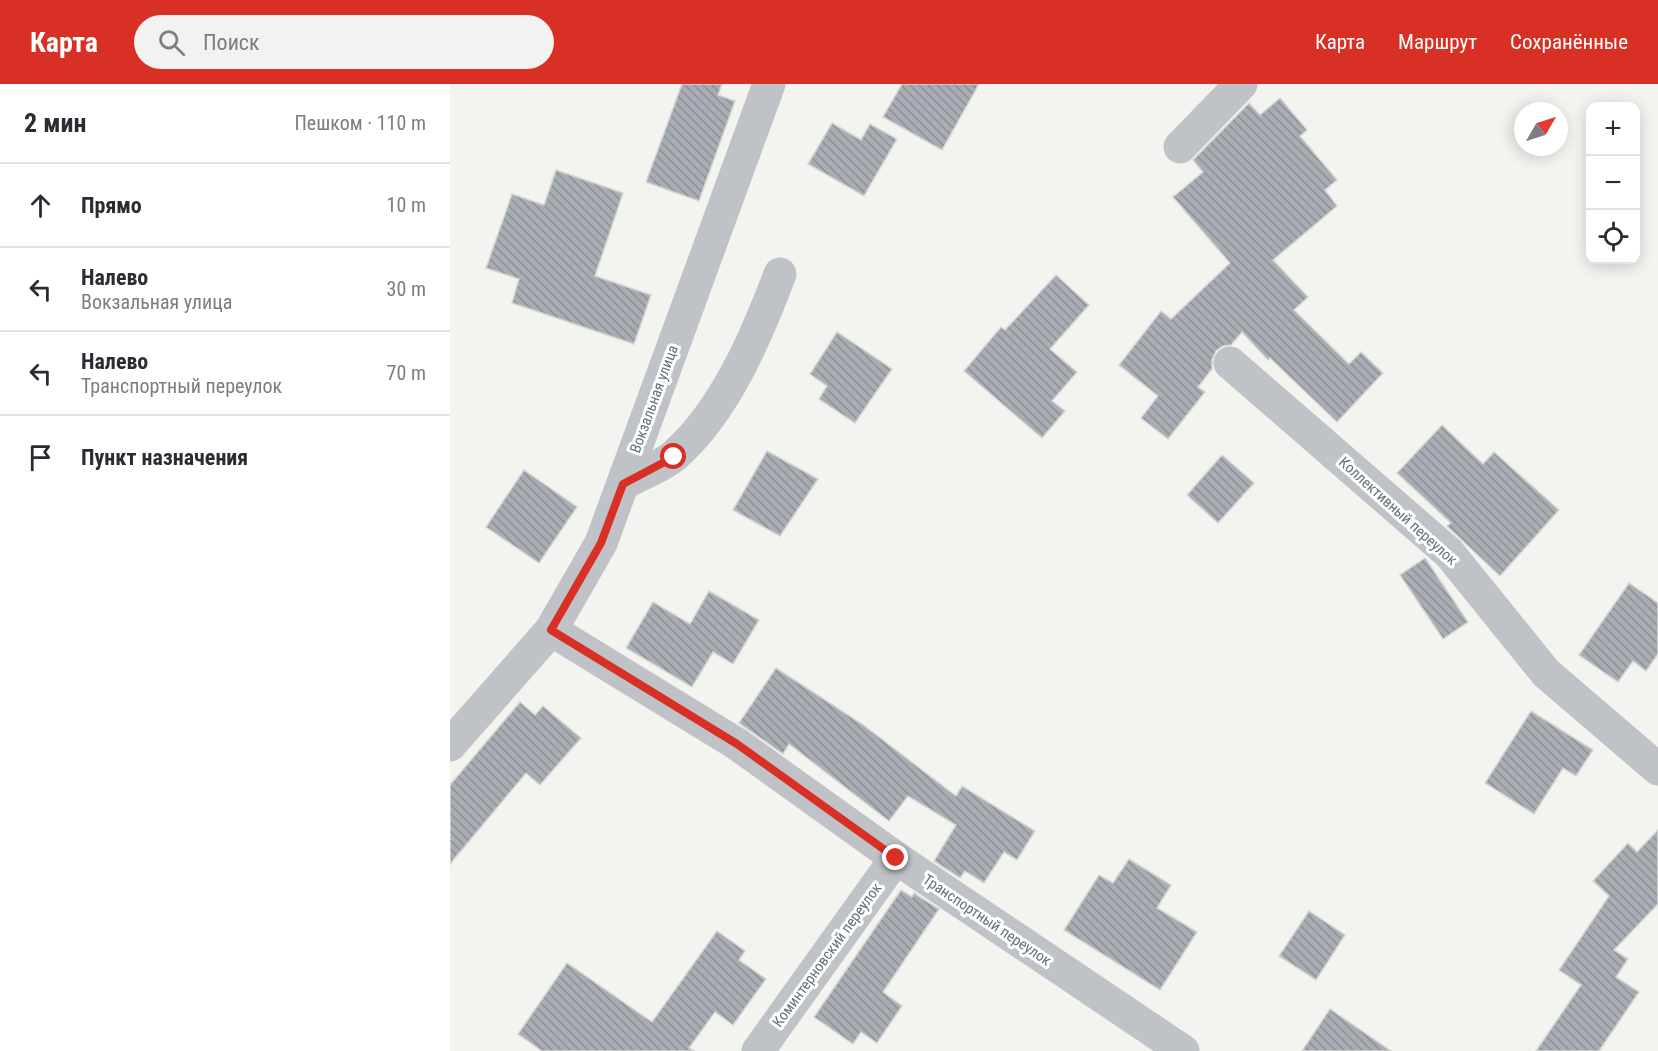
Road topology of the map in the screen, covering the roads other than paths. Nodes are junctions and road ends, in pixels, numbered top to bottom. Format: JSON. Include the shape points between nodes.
{"nodes":[{"id":1,"x":769,"y":84,"type":"edge"},
{"id":2,"x":1241,"y":84,"type":"edge"},
{"id":3,"x":1180,"y":147,"type":"dead end"},
{"id":4,"x":780,"y":274,"type":"dead end"},
{"id":5,"x":1230,"y":363,"type":"dead end"},
{"id":6,"x":623,"y":484,"type":"junction"},
{"id":7,"x":551,"y":630,"type":"junction"},
{"id":8,"x":450,"y":745,"type":"edge"},
{"id":9,"x":1658,"y":768,"type":"edge"},
{"id":10,"x":896,"y":858,"type":"junction"},
{"id":11,"x":1164,"y":1046,"type":"edge"},
{"id":12,"x":758,"y":1051,"type":"edge"}],
"edges":[{"from":1,"to":6,"type":"street","name":"Вокзальная улица"},
{"from":2,"to":3,"type":"street"},
{"from":4,"to":6,"type":"street","via":[[759,330],[709,420],[674,457]]},
{"from":5,"to":9,"type":"street","name":"Коллективный переулок","via":[[1449,553],[1546,673]]},
{"from":6,"to":7,"type":"street","name":"Вокзальная улица","via":[[601,543]]},
{"from":7,"to":8,"type":"street","name":"Вокзальная улица"},
{"from":7,"to":10,"type":"street","name":"Транспортный переулок","via":[[737,744]]},
{"from":10,"to":11,"type":"street","name":"Транспортный переулок"},
{"from":10,"to":12,"type":"street","name":"Коминтерновский переулок"}]}
